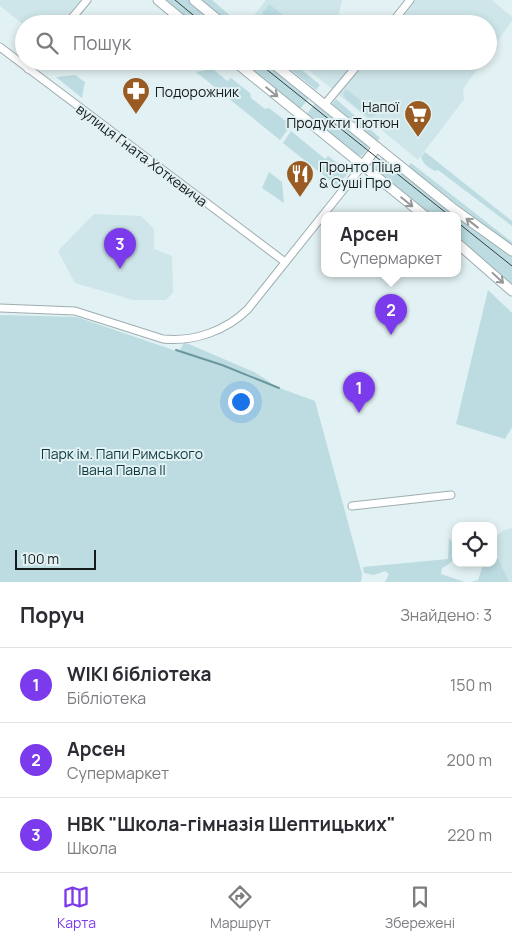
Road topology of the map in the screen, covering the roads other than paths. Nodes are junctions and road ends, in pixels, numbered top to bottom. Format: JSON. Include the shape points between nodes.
{"nodes":[{"id":1,"x":87,"y":0,"type":"edge"},
{"id":2,"x":158,"y":0,"type":"edge"},
{"id":3,"x":194,"y":0,"type":"edge"},
{"id":4,"x":410,"y":0,"type":"edge"},
{"id":5,"x":74,"y":15,"type":"edge"},
{"id":6,"x":176,"y":15,"type":"edge"},
{"id":7,"x":212,"y":15,"type":"edge"},
{"id":8,"x":398,"y":15,"type":"edge"},
{"id":9,"x":0,"y":47,"type":"edge"},
{"id":10,"x":15,"y":59,"type":"edge"},
{"id":11,"x":29,"y":70,"type":"edge"},
{"id":12,"x":245,"y":70,"type":"edge"},
{"id":13,"x":282,"y":70,"type":"edge"},
{"id":14,"x":354,"y":70,"type":"edge"},
{"id":15,"x":325,"y":104,"type":"junction"},
{"id":16,"x":377,"y":146,"type":"junction"},
{"id":17,"x":363,"y":165,"type":"junction"},
{"id":18,"x":325,"y":212,"type":"edge"},
{"id":19,"x":420,"y":212,"type":"edge"},
{"id":20,"x":459,"y":212,"type":"edge"},
{"id":21,"x":461,"y":214,"type":"edge"},
{"id":22,"x":321,"y":217,"type":"edge"},
{"id":23,"x":461,"y":246,"type":"edge"},
{"id":24,"x":512,"y":251,"type":"edge"},
{"id":25,"x":285,"y":262,"type":"junction"},
{"id":26,"x":512,"y":291,"type":"edge"},
{"id":27,"x":0,"y":308,"type":"edge"},
{"id":28,"x":451,"y":495,"type":"dead end"},
{"id":29,"x":352,"y":506,"type":"dead end"}],
"edges":[{"from":1,"to":5,"type":"street"},
{"from":2,"to":6,"type":"main road"},
{"from":3,"to":7,"type":"main road"},
{"from":4,"to":8,"type":"street"},
{"from":9,"to":10,"type":"street","name":"вулиця Гната Хоткевича"},
{"from":11,"to":25,"type":"street","name":"вулиця Гната Хоткевича"},
{"from":12,"to":17,"type":"main road","one_way":true},
{"from":13,"to":15,"type":"main road"},
{"from":14,"to":15,"type":"street"},
{"from":15,"to":16,"type":"main road"},
{"from":16,"to":17,"type":"main road"},
{"from":20,"to":16,"type":"main road","one_way":true},
{"from":17,"to":18,"type":"street"},
{"from":17,"to":19,"type":"main road","one_way":true},
{"from":24,"to":21,"type":"main road","one_way":true},
{"from":22,"to":25,"type":"street"},
{"from":23,"to":26,"type":"main road","one_way":true},
{"from":25,"to":27,"type":"street","via":[[236,320],[194,338],[163,339],[75,311]]},
{"from":28,"to":29,"type":"street"}]}
